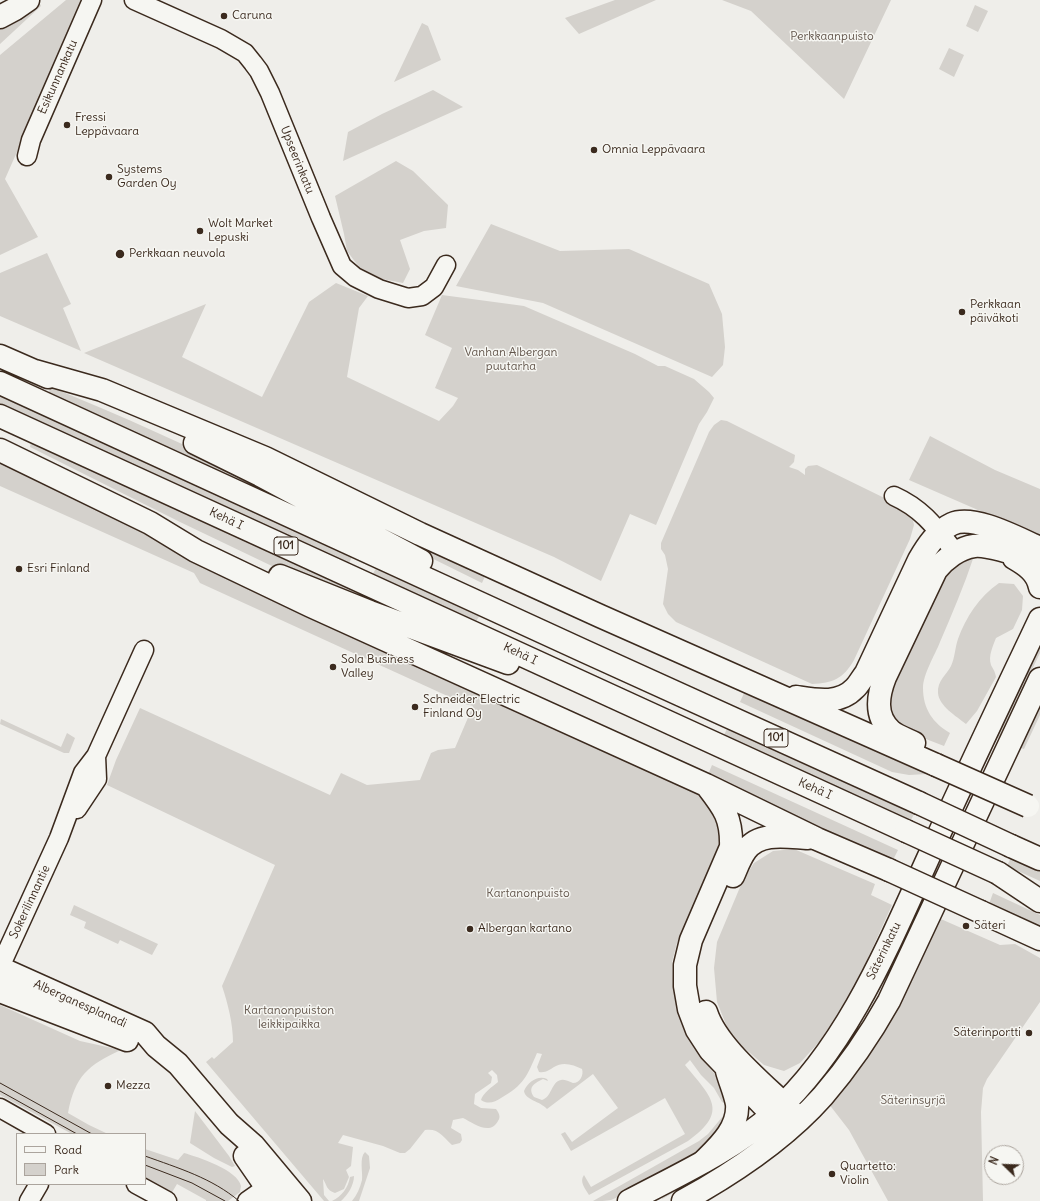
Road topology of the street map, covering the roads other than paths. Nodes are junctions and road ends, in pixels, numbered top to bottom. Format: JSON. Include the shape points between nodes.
{"nodes":[{"id":1,"x":28,"y":0,"type":"edge"},
{"id":2,"x":92,"y":0,"type":"edge"},
{"id":3,"x":134,"y":0,"type":"edge"},
{"id":4,"x":0,"y":17,"type":"edge"},
{"id":5,"x":27,"y":156,"type":"dead end"},
{"id":6,"x":446,"y":265,"type":"dead end"},
{"id":7,"x":0,"y":356,"type":"edge"},
{"id":8,"x":35,"y":371,"type":"junction"},
{"id":9,"x":0,"y":383,"type":"edge"},
{"id":10,"x":0,"y":416,"type":"edge"},
{"id":11,"x":0,"y":450,"type":"edge"},
{"id":12,"x":894,"y":496,"type":"dead end"},
{"id":13,"x":150,"y":523,"type":"junction"},
{"id":14,"x":940,"y":532,"type":"junction"},
{"id":15,"x":1040,"y":548,"type":"edge"},
{"id":16,"x":955,"y":552,"type":"junction"},
{"id":17,"x":1004,"y":552,"type":"junction"},
{"id":18,"x":1040,"y":562,"type":"edge"},
{"id":19,"x":1040,"y":587,"type":"edge"},
{"id":20,"x":1040,"y":619,"type":"edge"},
{"id":21,"x":550,"y":635,"type":"junction"},
{"id":22,"x":144,"y":650,"type":"dead end"},
{"id":23,"x":1040,"y":679,"type":"edge"},
{"id":24,"x":569,"y":684,"type":"junction"},
{"id":25,"x":774,"y":694,"type":"junction"},
{"id":26,"x":936,"y":765,"type":"junction"},
{"id":27,"x":706,"y":785,"type":"junction"},
{"id":28,"x":1034,"y":809,"type":"edge"},
{"id":29,"x":818,"y":839,"type":"junction"},
{"id":30,"x":1040,"y":859,"type":"edge"},
{"id":31,"x":998,"y":873,"type":"junction"},
{"id":32,"x":1040,"y":892,"type":"edge"},
{"id":33,"x":1040,"y":900,"type":"edge"},
{"id":34,"x":1038,"y":939,"type":"edge"},
{"id":35,"x":0,"y":967,"type":"edge"},
{"id":36,"x":0,"y":991,"type":"edge"},
{"id":37,"x":156,"y":1046,"type":"junction"},
{"id":38,"x":726,"y":1068,"type":"junction"},
{"id":39,"x":0,"y":1108,"type":"edge"},
{"id":40,"x":778,"y":1109,"type":"junction"},
{"id":41,"x":793,"y":1124,"type":"junction"},
{"id":42,"x":44,"y":1133,"type":"edge"},
{"id":43,"x":704,"y":1161,"type":"junction"},
{"id":44,"x":38,"y":1185,"type":"edge"},
{"id":45,"x":138,"y":1185,"type":"edge"},
{"id":46,"x":274,"y":1189,"type":"edge"},
{"id":47,"x":29,"y":1201,"type":"edge"},
{"id":48,"x":166,"y":1201,"type":"edge"},
{"id":49,"x":247,"y":1201,"type":"edge"},
{"id":50,"x":300,"y":1201,"type":"edge"},
{"id":51,"x":629,"y":1201,"type":"edge"},
{"id":52,"x":683,"y":1201,"type":"edge"}],
"edges":[{"from":1,"to":4,"type":"main road"},
{"from":2,"to":5,"type":"street","name":"Esikunnankatu","via":[[31,140]]},
{"from":3,"to":6,"type":"street","name":"Upseerinkatu","via":[[221,39],[245,53],[253,63],[273,98],[342,266],[355,277],[379,289],[408,298],[422,296],[434,287]]},
{"from":7,"to":8,"type":"main road"},
{"from":8,"to":21,"type":"main road","via":[[170,431],[260,475],[417,559],[496,597]]},
{"from":8,"to":25,"type":"main road","via":[[102,390],[265,458],[420,534]]},
{"from":9,"to":21,"type":"main road","number":"101"},
{"from":10,"to":24,"type":"main road","name":"Kehä I","number":"101"},
{"from":11,"to":13,"type":"main road"},
{"from":12,"to":14,"type":"street","via":[[920,511]]},
{"from":13,"to":24,"type":"main road","via":[[201,540],[263,569],[370,612]]},
{"from":13,"to":27,"type":"main road","via":[[196,551],[311,606]]},
{"from":14,"to":15,"type":"main road","via":[[952,524],[963,521],[985,525]]},
{"from":14,"to":16,"type":"street"},
{"from":14,"to":25,"type":"main road","via":[[919,560],[866,673],[854,688],[843,697],[829,700]]},
{"from":16,"to":17,"type":"main road","via":[[974,546],[986,546]]},
{"from":16,"to":26,"type":"main road","via":[[936,570],[879,692],[881,716],[885,724],[916,745]]},
{"from":17,"to":18,"type":"main road"},
{"from":17,"to":19,"type":"main road","via":[[1030,568],[1039,580]]},
{"from":20,"to":40,"type":"main road","name":"Säterinkatu","via":[[905,909],[850,1019],[832,1045]]},
{"from":21,"to":30,"type":"main road","number":"101","bridge":true},
{"from":22,"to":35,"type":"street","name":"Sokerilinnantie","via":[[96,756],[97,779],[59,838]]},
{"from":23,"to":41,"type":"main road","via":[[889,1002],[871,1033],[823,1096]]},
{"from":24,"to":31,"type":"main road","name":"Kehä I","number":"101","bridge":true,"via":[[620,700]]},
{"from":25,"to":26,"type":"main road"},
{"from":26,"to":28,"type":"main road","bridge":true},
{"from":27,"to":29,"type":"main road"},
{"from":27,"to":38,"type":"main road","via":[[728,816],[732,832],[731,847],[691,940],[685,965],[685,986],[689,1009],[697,1030]]},
{"from":29,"to":34,"type":"main road","bridge":true},
{"from":29,"to":40,"type":"main road","via":[[763,838],[746,850],[710,923],[698,972],[700,996],[718,1035]]},
{"from":31,"to":32,"type":"main road","name":"Kehä I","number":"101"},
{"from":31,"to":33,"type":"main road"},
{"from":35,"to":37,"type":"main road","name":"Alberganesplanadi","via":[[145,1033]]},
{"from":36,"to":37,"type":"main road","name":"Alberganesplanadi","via":[[130,1041]]},
{"from":37,"to":46,"type":"main road","name":"Alberganesplanadi","via":[[178,1064],[229,1124],[254,1146]]},
{"from":38,"to":40,"type":"main road"},
{"from":38,"to":43,"type":"main road","via":[[737,1105],[736,1112],[727,1136]]},
{"from":39,"to":42,"type":"street"},
{"from":40,"to":41,"type":"main road"},
{"from":40,"to":43,"type":"main road","name":"Säterinkatu","via":[[729,1147]]},
{"from":41,"to":52,"type":"main road","via":[[772,1144],[738,1168]]},
{"from":43,"to":51,"type":"main road","name":"Säterinkatu"},
{"from":44,"to":47,"type":"street"},
{"from":45,"to":48,"type":"street"},
{"from":46,"to":49,"type":"street"},
{"from":46,"to":50,"type":"main road","name":"Alberganesplanadi"}]}
